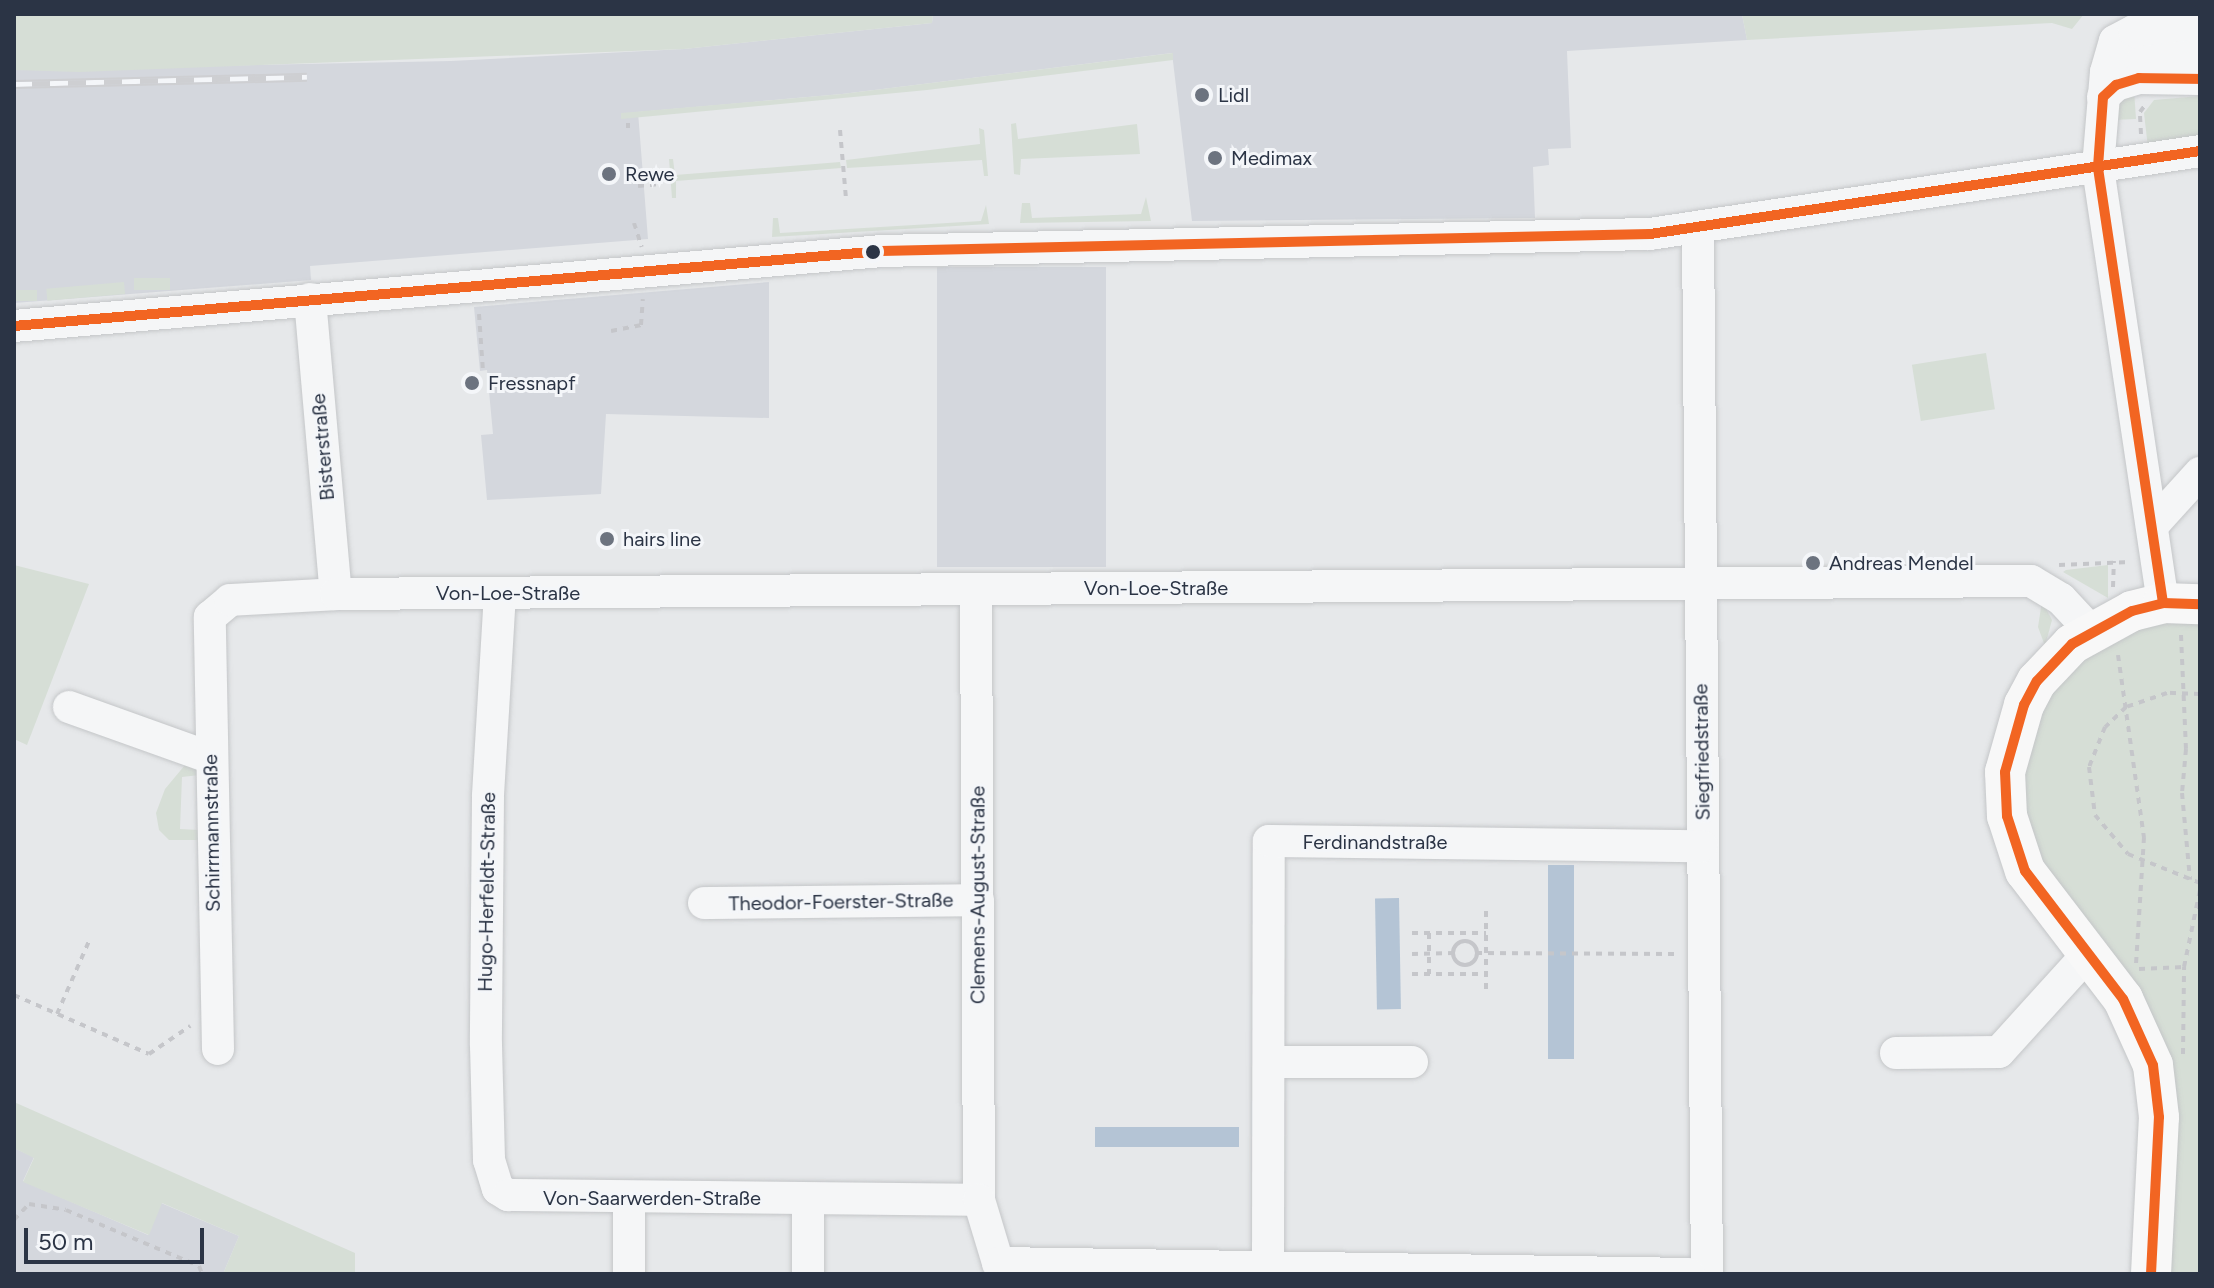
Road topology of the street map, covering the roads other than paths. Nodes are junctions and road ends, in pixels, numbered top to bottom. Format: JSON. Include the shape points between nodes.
{"nodes":[{"id":1,"x":2187,"y":21,"type":"edge"},
{"id":2,"x":2200,"y":52,"type":"edge"},
{"id":3,"x":2200,"y":79,"type":"edge"},
{"id":4,"x":2105,"y":85,"type":"junction"},
{"id":5,"x":2200,"y":151,"type":"edge"},
{"id":6,"x":2098,"y":167,"type":"junction"},
{"id":7,"x":1698,"y":229,"type":"junction"},
{"id":8,"x":310,"y":299,"type":"junction"},
{"id":9,"x":14,"y":326,"type":"edge"},
{"id":10,"x":2200,"y":473,"type":"edge"},
{"id":11,"x":2152,"y":526,"type":"junction"},
{"id":12,"x":1700,"y":586,"type":"junction"},
{"id":13,"x":976,"y":590,"type":"junction"},
{"id":14,"x":500,"y":593,"type":"junction"},
{"id":15,"x":336,"y":594,"type":"junction"},
{"id":16,"x":2181,"y":603,"type":"edge"},
{"id":17,"x":210,"y":617,"type":"joint"},
{"id":18,"x":2101,"y":624,"type":"junction"},
{"id":19,"x":69,"y":707,"type":"dead end"},
{"id":20,"x":200,"y":754,"type":"dead end"},
{"id":21,"x":1702,"y":846,"type":"junction"},
{"id":22,"x":978,"y":900,"type":"junction"},
{"id":23,"x":704,"y":903,"type":"dead end"},
{"id":24,"x":2088,"y":954,"type":"junction"},
{"id":25,"x":218,"y":1049,"type":"dead end"},
{"id":26,"x":1896,"y":1053,"type":"dead end"},
{"id":27,"x":1269,"y":1062,"type":"junction"},
{"id":28,"x":1412,"y":1062,"type":"dead end"},
{"id":29,"x":498,"y":1189,"type":"joint"},
{"id":30,"x":629,"y":1198,"type":"junction"},
{"id":31,"x":808,"y":1199,"type":"junction"},
{"id":32,"x":979,"y":1200,"type":"junction"},
{"id":33,"x":1268,"y":1268,"type":"junction"},
{"id":34,"x":629,"y":1274,"type":"edge"},
{"id":35,"x":808,"y":1274,"type":"edge"},
{"id":36,"x":1689,"y":1274,"type":"edge"},
{"id":37,"x":1707,"y":1274,"type":"edge"},
{"id":38,"x":2151,"y":1274,"type":"edge"}],
"edges":[{"from":1,"to":4,"type":"street","via":[[2124,34],[2110,52]]},
{"from":2,"to":4,"type":"street","via":[[2116,60]]},
{"from":3,"to":4,"type":"street","via":[[2139,78]]},
{"from":4,"to":6,"type":"street"},
{"from":5,"to":6,"type":"street"},
{"from":6,"to":7,"type":"street"},
{"from":6,"to":11,"type":"street"},
{"from":7,"to":8,"type":"street","via":[[1524,240],[927,249]]},
{"from":7,"to":12,"type":"street","name":"Siegfriedstraße"},
{"from":8,"to":9,"type":"street"},
{"from":8,"to":15,"type":"street","name":"Bisterstraße"},
{"from":10,"to":11,"type":"street"},
{"from":11,"to":16,"type":"street"},
{"from":12,"to":13,"type":"street","name":"Von-Loe-Straße"},
{"from":12,"to":18,"type":"street","name":"Von-Loe-Straße","via":[[2033,582]]},
{"from":12,"to":21,"type":"street","name":"Siegfriedstraße"},
{"from":13,"to":14,"type":"street","name":"Von-Loe-Straße"},
{"from":13,"to":22,"type":"street","name":"Clemens-August-Straße"},
{"from":14,"to":15,"type":"street","name":"Von-Loe-Straße"},
{"from":14,"to":29,"type":"street","name":"Hugo-Herfeldt-Straße","via":[[485,964],[489,1160]]},
{"from":15,"to":17,"type":"street","name":"Von-Loe-Straße","via":[[230,600]]},
{"from":16,"to":18,"type":"main road"},
{"from":17,"to":25,"type":"street","name":"Schirrmannstraße"},
{"from":18,"to":24,"type":"main road","via":[[2053,662],[2024,705],[2009,751],[2005,794],[2025,871]]},
{"from":19,"to":20,"type":"street"},
{"from":21,"to":27,"type":"street","name":"Ferdinandstraße","via":[[1269,841]]},
{"from":21,"to":37,"type":"street","name":"Siegfriedstraße"},
{"from":22,"to":23,"type":"street","name":"Theodor-Foerster-Straße"},
{"from":22,"to":32,"type":"street","name":"Clemens-August-Straße"},
{"from":24,"to":26,"type":"street","via":[[1999,1052]]},
{"from":24,"to":38,"type":"main road","via":[[2139,1025],[2153,1065],[2159,1117]]},
{"from":27,"to":28,"type":"street"},
{"from":27,"to":33,"type":"street","name":"Ferdinandstraße"},
{"from":29,"to":30,"type":"street","name":"Von-Saarwerden-Straße","via":[[519,1197]]},
{"from":30,"to":31,"type":"street","name":"Von-Saarwerden-Straße"},
{"from":30,"to":34,"type":"street"},
{"from":31,"to":32,"type":"street","name":"Von-Saarwerden-Straße"},
{"from":31,"to":35,"type":"street"},
{"from":32,"to":33,"type":"street","via":[[990,1267]]},
{"from":33,"to":36,"type":"street"}]}
